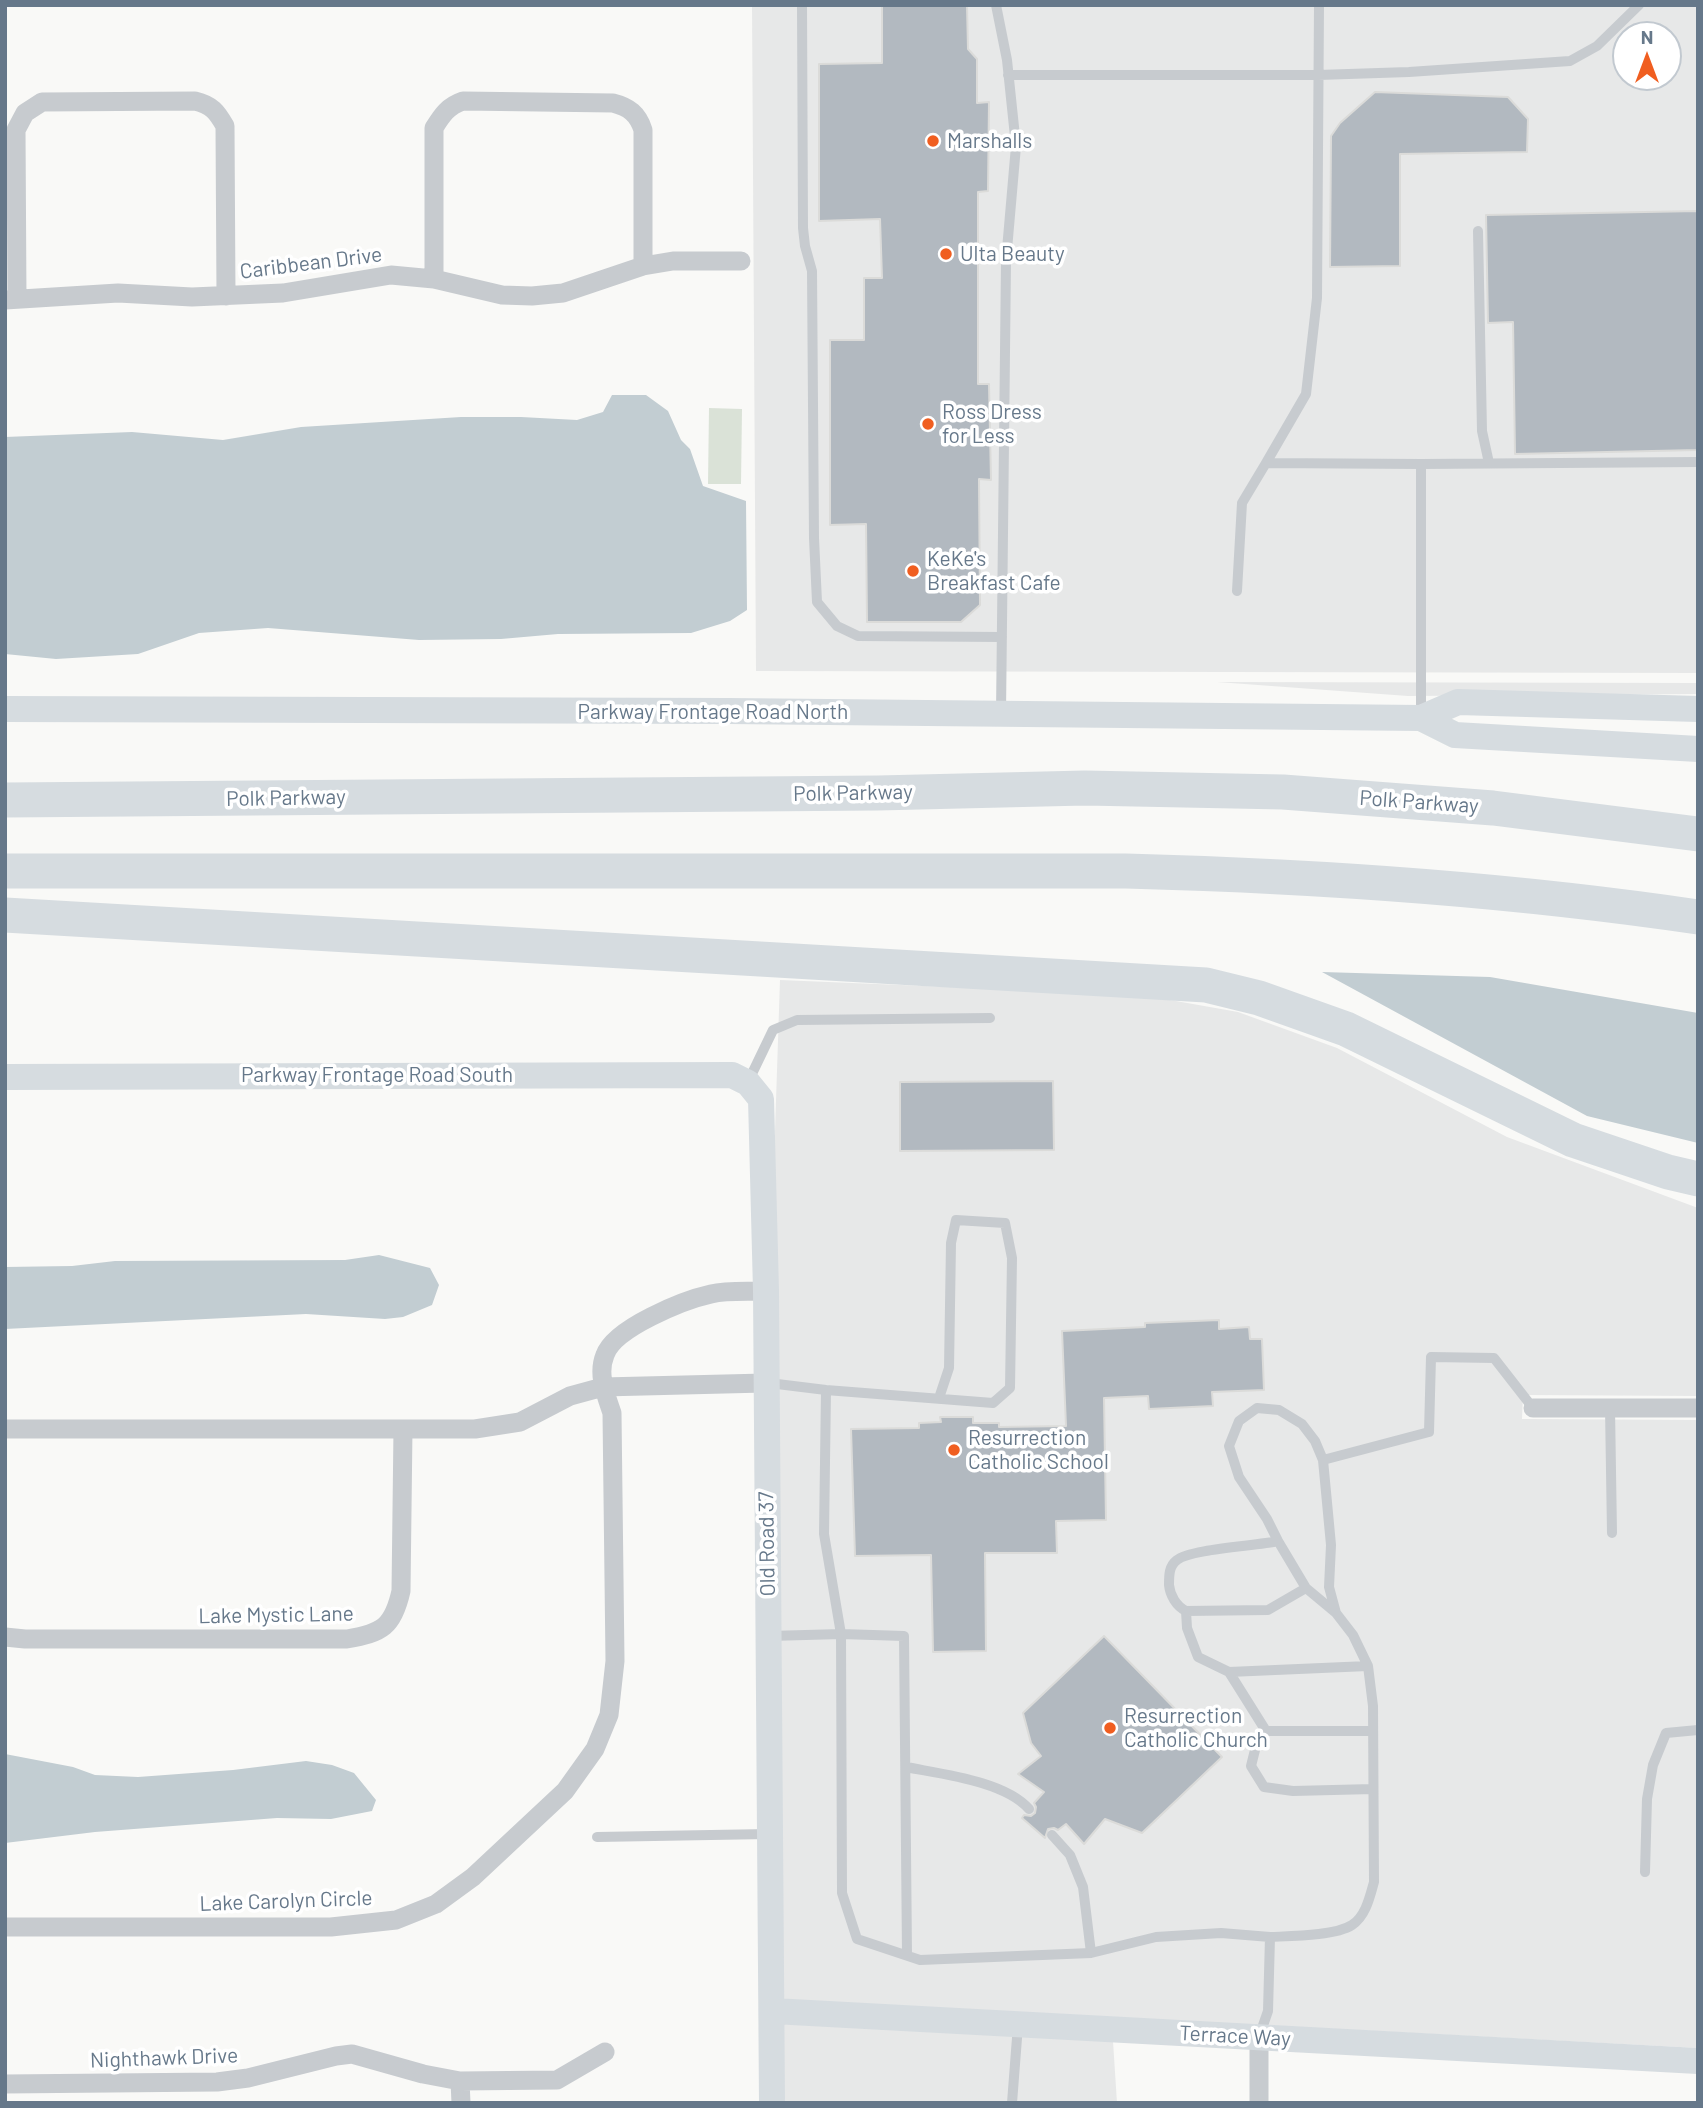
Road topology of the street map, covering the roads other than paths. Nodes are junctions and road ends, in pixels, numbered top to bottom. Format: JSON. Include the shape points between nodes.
{"nodes":[{"id":1,"x":802,"y":5,"type":"edge"},
{"id":2,"x":996,"y":5,"type":"edge"},
{"id":3,"x":1319,"y":5,"type":"edge"},
{"id":4,"x":1639,"y":5,"type":"edge"},
{"id":5,"x":1008,"y":75,"type":"junction"},
{"id":6,"x":1318,"y":75,"type":"junction"},
{"id":7,"x":1478,"y":231,"type":"dead end"},
{"id":8,"x":741,"y":261,"type":"dead end"},
{"id":9,"x":643,"y":265,"type":"junction"},
{"id":10,"x":434,"y":279,"type":"junction"},
{"id":11,"x":226,"y":296,"type":"junction"},
{"id":12,"x":11,"y":300,"type":"edge"},
{"id":13,"x":1698,"y":462,"type":"edge"},
{"id":14,"x":1266,"y":463,"type":"junction"},
{"id":15,"x":1489,"y":463,"type":"junction"},
{"id":16,"x":1421,"y":464,"type":"junction"},
{"id":17,"x":1237,"y":591,"type":"dead end"},
{"id":18,"x":1002,"y":637,"type":"junction"},
{"id":19,"x":5,"y":709,"type":"edge"},
{"id":20,"x":1698,"y":709,"type":"edge"},
{"id":21,"x":1001,"y":714,"type":"junction"},
{"id":22,"x":1421,"y":718,"type":"junction"},
{"id":23,"x":1698,"y":749,"type":"edge"},
{"id":24,"x":5,"y":800,"type":"edge"},
{"id":25,"x":1698,"y":834,"type":"edge"},
{"id":26,"x":5,"y":871,"type":"edge"},
{"id":27,"x":5,"y":915,"type":"edge"},
{"id":28,"x":1698,"y":917,"type":"edge"},
{"id":29,"x":990,"y":1018,"type":"dead end"},
{"id":30,"x":5,"y":1077,"type":"edge"},
{"id":31,"x":748,"y":1083,"type":"junction"},
{"id":32,"x":1698,"y":1179,"type":"edge"},
{"id":33,"x":766,"y":1291,"type":"junction"},
{"id":34,"x":765,"y":1383,"type":"junction"},
{"id":35,"x":604,"y":1387,"type":"junction"},
{"id":36,"x":826,"y":1390,"type":"junction"},
{"id":37,"x":939,"y":1398,"type":"junction"},
{"id":38,"x":1533,"y":1408,"type":"joint"},
{"id":39,"x":1610,"y":1408,"type":"junction"},
{"id":40,"x":1698,"y":1408,"type":"edge"},
{"id":41,"x":5,"y":1429,"type":"edge"},
{"id":42,"x":403,"y":1429,"type":"junction"},
{"id":43,"x":1323,"y":1460,"type":"junction"},
{"id":44,"x":1612,"y":1534,"type":"dead end"},
{"id":45,"x":1278,"y":1541,"type":"junction"},
{"id":46,"x":1306,"y":1588,"type":"junction"},
{"id":47,"x":1186,"y":1611,"type":"junction"},
{"id":48,"x":1336,"y":1613,"type":"junction"},
{"id":49,"x":841,"y":1634,"type":"junction"},
{"id":50,"x":769,"y":1636,"type":"junction"},
{"id":51,"x":5,"y":1637,"type":"edge"},
{"id":52,"x":1368,"y":1666,"type":"junction"},
{"id":53,"x":1228,"y":1672,"type":"junction"},
{"id":54,"x":1698,"y":1730,"type":"edge"},
{"id":55,"x":1266,"y":1731,"type":"junction"},
{"id":56,"x":1373,"y":1731,"type":"junction"},
{"id":57,"x":906,"y":1767,"type":"junction"},
{"id":58,"x":1373,"y":1789,"type":"junction"},
{"id":59,"x":1029,"y":1809,"type":"dead end"},
{"id":60,"x":771,"y":1834,"type":"junction"},
{"id":61,"x":1052,"y":1835,"type":"dead end"},
{"id":62,"x":597,"y":1838,"type":"dead end"},
{"id":63,"x":1645,"y":1872,"type":"dead end"},
{"id":64,"x":5,"y":1927,"type":"edge"},
{"id":65,"x":1270,"y":1937,"type":"junction"},
{"id":66,"x":1091,"y":1953,"type":"junction"},
{"id":67,"x":907,"y":1955,"type":"junction"},
{"id":68,"x":773,"y":2011,"type":"junction"},
{"id":69,"x":1018,"y":2024,"type":"junction"},
{"id":70,"x":1259,"y":2037,"type":"junction"},
{"id":71,"x":605,"y":2052,"type":"dead end"},
{"id":72,"x":1698,"y":2061,"type":"edge"},
{"id":73,"x":460,"y":2081,"type":"junction"},
{"id":74,"x":5,"y":2084,"type":"edge"},
{"id":75,"x":461,"y":2103,"type":"edge"},
{"id":76,"x":772,"y":2103,"type":"edge"},
{"id":77,"x":1012,"y":2103,"type":"edge"},
{"id":78,"x":1259,"y":2103,"type":"edge"}],
"edges":[{"from":1,"to":18,"type":"lane","via":[[803,228],[812,271],[817,602],[837,626],[858,636]]},
{"from":2,"to":5,"type":"lane"},
{"from":3,"to":6,"type":"lane"},
{"from":4,"to":6,"type":"lane","via":[[1597,46],[1570,61]]},
{"from":5,"to":6,"type":"lane"},
{"from":5,"to":18,"type":"lane","via":[[1016,146],[1006,261]]},
{"from":6,"to":14,"type":"lane","via":[[1317,298],[1306,394]]},
{"from":7,"to":15,"type":"lane","via":[[1482,432]]},
{"from":8,"to":9,"type":"street","name":"Caribbean Drive"},
{"from":9,"to":10,"type":"street","name":"Caribbean Drive","via":[[563,293],[533,296],[502,295]]},
{"from":9,"to":10,"type":"street","via":[[643,130],[634,112],[613,103],[463,101],[444,112],[433,128]]},
{"from":10,"to":11,"type":"street","name":"Caribbean Drive","via":[[391,275],[284,293]]},
{"from":11,"to":12,"type":"street","name":"Caribbean Drive","via":[[118,293]]},
{"from":11,"to":12,"type":"street","via":[[225,126],[216,111],[195,101],[42,102],[25,113],[16,130]]},
{"from":13,"to":15,"type":"lane"},
{"from":14,"to":16,"type":"lane"},
{"from":14,"to":17,"type":"lane","via":[[1242,503]]},
{"from":15,"to":16,"type":"lane"},
{"from":16,"to":22,"type":"lane"},
{"from":18,"to":21,"type":"lane"},
{"from":19,"to":21,"type":"street","name":"Parkway Frontage Road North"},
{"from":20,"to":22,"type":"street","name":"Parkway Frontage Road North","via":[[1458,702]]},
{"from":21,"to":22,"type":"street","name":"Parkway Frontage Road North"},
{"from":22,"to":23,"type":"street","name":"Parkway Frontage Road North","via":[[1455,735]]},
{"from":24,"to":25,"type":"highway","name":"Polk Parkway","via":[[1085,788],[1269,792],[1493,808]]},
{"from":26,"to":28,"type":"highway","via":[[1126,871],[1396,883]]},
{"from":27,"to":32,"type":"highway","via":[[1206,985],[1346,1029],[1573,1140]]},
{"from":29,"to":31,"type":"lane","via":[[797,1020],[774,1030]]},
{"from":30,"to":31,"type":"street","name":"Parkway Frontage Road South","via":[[718,1074]]},
{"from":31,"to":33,"type":"street","name":"Old Road 37","via":[[761,1099],[763,1114]]},
{"from":33,"to":34,"type":"street","name":"Old Road 37"},
{"from":33,"to":35,"type":"street","name":"Lake Carolyn Circle","via":[[714,1293],[674,1305],[631,1328],[605,1352]]},
{"from":34,"to":35,"type":"street"},
{"from":34,"to":36,"type":"lane"},
{"from":34,"to":50,"type":"street","name":"Old Road 37"},
{"from":35,"to":42,"type":"street","via":[[570,1396],[520,1422],[475,1429]]},
{"from":35,"to":64,"type":"street","name":"Lake Carolyn Circle","via":[[612,1413],[615,1661],[609,1715],[595,1749],[565,1791],[473,1877],[436,1904],[396,1920],[331,1927]]},
{"from":36,"to":37,"type":"lane"},
{"from":36,"to":49,"type":"lane","via":[[824,1534]]},
{"from":37,"to":37,"type":"lane","via":[[993,1403],[1010,1388],[1012,1258],[1005,1223],[956,1220],[951,1243],[949,1368]]},
{"from":38,"to":39,"type":"street"},
{"from":38,"to":43,"type":"lane","via":[[1494,1358],[1431,1357],[1429,1432]]},
{"from":39,"to":40,"type":"street"},
{"from":39,"to":44,"type":"lane"},
{"from":41,"to":42,"type":"street"},
{"from":42,"to":51,"type":"street","name":"Lake Mystic Lane","via":[[401,1591],[397,1612],[387,1625],[368,1636]]},
{"from":43,"to":45,"type":"lane","via":[[1302,1424],[1279,1410],[1257,1408],[1239,1421],[1229,1446],[1239,1477]]},
{"from":43,"to":48,"type":"lane","via":[[1331,1545],[1329,1587]]},
{"from":45,"to":46,"type":"lane"},
{"from":45,"to":47,"type":"lane","via":[[1194,1551],[1176,1560],[1168,1572],[1169,1591]]},
{"from":46,"to":47,"type":"lane","via":[[1268,1610]]},
{"from":46,"to":48,"type":"lane"},
{"from":47,"to":53,"type":"lane","via":[[1198,1657]]},
{"from":48,"to":52,"type":"lane"},
{"from":49,"to":50,"type":"lane"},
{"from":49,"to":57,"type":"lane","via":[[904,1636]]},
{"from":49,"to":67,"type":"lane","via":[[842,1893],[857,1938]]},
{"from":50,"to":60,"type":"street","name":"Old Road 37"},
{"from":52,"to":53,"type":"lane"},
{"from":52,"to":56,"type":"lane"},
{"from":53,"to":55,"type":"lane"},
{"from":54,"to":63,"type":"lane","via":[[1666,1733],[1653,1765]]},
{"from":55,"to":56,"type":"lane"},
{"from":55,"to":58,"type":"lane","via":[[1251,1766],[1264,1787]]},
{"from":56,"to":58,"type":"lane"},
{"from":57,"to":59,"type":"lane","via":[[977,1780]]},
{"from":57,"to":67,"type":"lane"},
{"from":58,"to":65,"type":"lane","via":[[1374,1882],[1368,1904],[1353,1925],[1314,1935]]},
{"from":60,"to":62,"type":"lane"},
{"from":60,"to":68,"type":"street","name":"Old Road 37"},
{"from":61,"to":66,"type":"lane","via":[[1070,1855],[1083,1887]]},
{"from":65,"to":66,"type":"lane","via":[[1221,1933],[1156,1937]]},
{"from":65,"to":70,"type":"lane","via":[[1268,2011]]},
{"from":66,"to":67,"type":"lane","via":[[933,1960]]},
{"from":68,"to":69,"type":"street","name":"Terrace Way"},
{"from":68,"to":76,"type":"street","name":"Old Road 37"},
{"from":69,"to":70,"type":"street","name":"Terrace Way"},
{"from":69,"to":77,"type":"lane"},
{"from":70,"to":72,"type":"street","name":"Terrace Way"},
{"from":70,"to":78,"type":"street"},
{"from":71,"to":73,"type":"street","name":"Nighthawk Drive","via":[[557,2080]]},
{"from":73,"to":74,"type":"street","name":"Nighthawk Drive","via":[[352,2054],[217,2082]]},
{"from":73,"to":75,"type":"street"}]}
